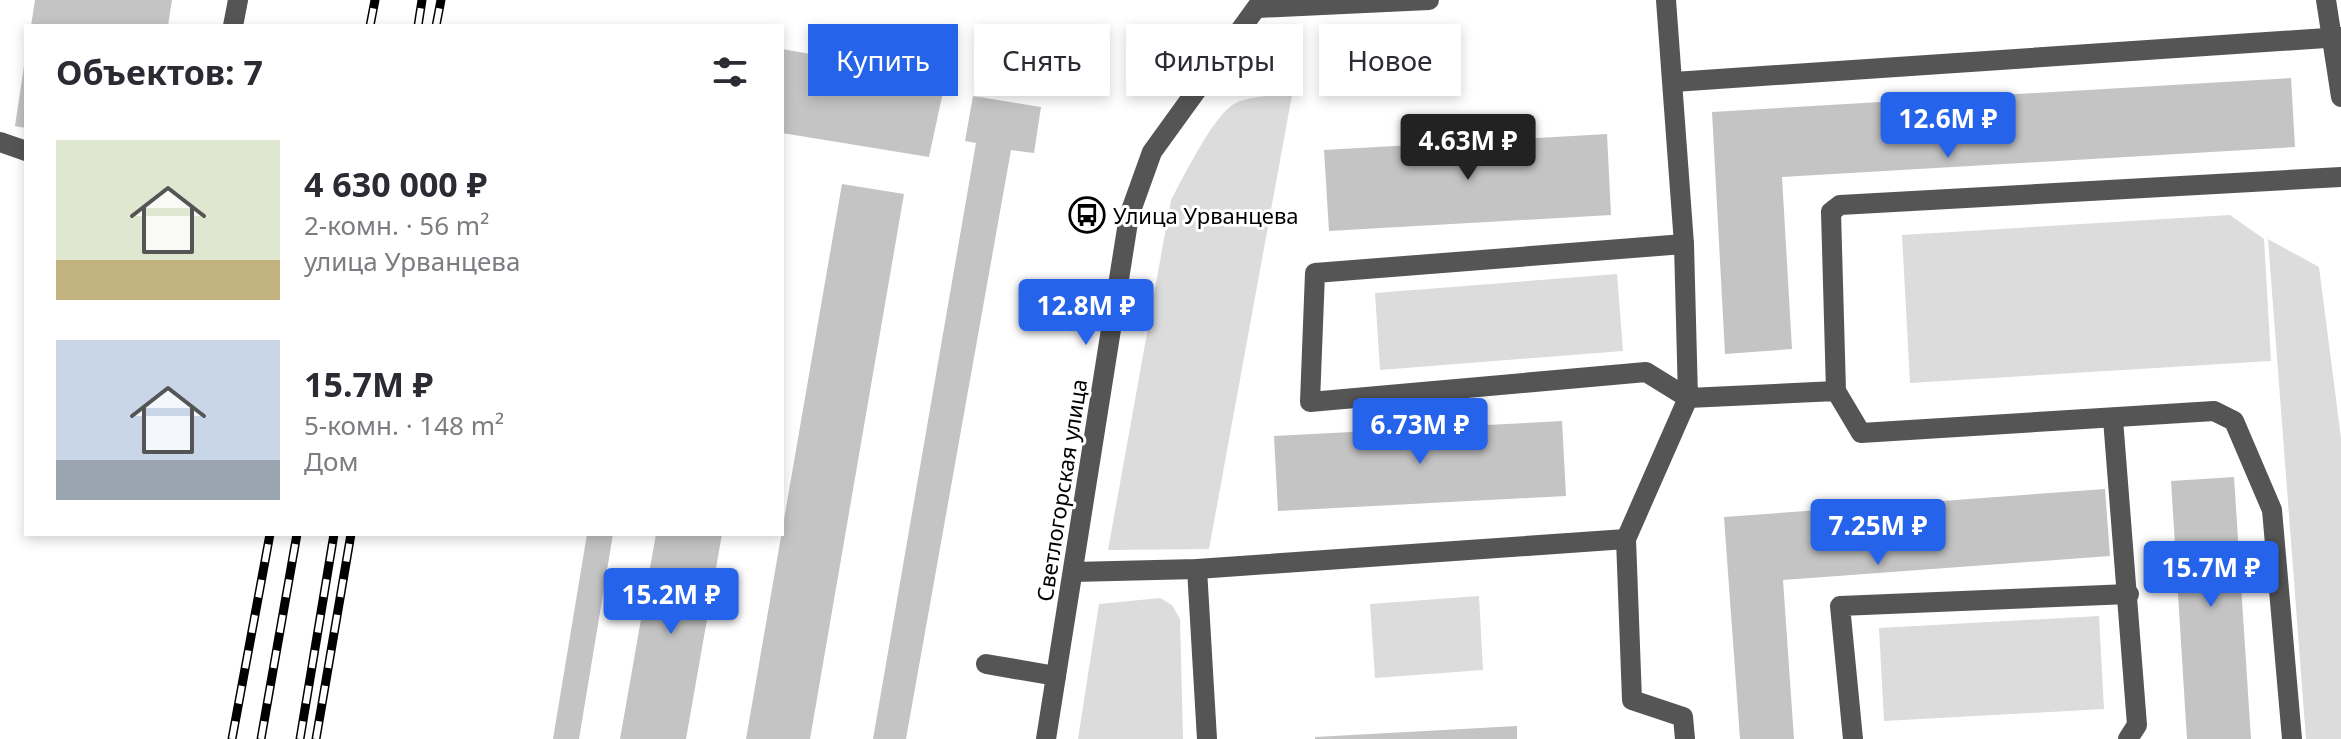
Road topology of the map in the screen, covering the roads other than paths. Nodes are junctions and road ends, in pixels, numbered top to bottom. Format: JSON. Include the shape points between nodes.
{"nodes":[{"id":1,"x":238,"y":0,"type":"edge"},
{"id":2,"x":1429,"y":0,"type":"edge"},
{"id":3,"x":1666,"y":0,"type":"edge"},
{"id":4,"x":2326,"y":0,"type":"edge"},
{"id":5,"x":1260,"y":4,"type":"edge"},
{"id":6,"x":233,"y":24,"type":"edge"},
{"id":7,"x":2336,"y":37,"type":"edge"},
{"id":8,"x":1674,"y":82,"type":"junction"},
{"id":9,"x":2341,"y":97,"type":"edge"},
{"id":10,"x":0,"y":142,"type":"edge"},
{"id":11,"x":24,"y":150,"type":"edge"},
{"id":12,"x":2341,"y":177,"type":"edge"},
{"id":13,"x":1684,"y":244,"type":"junction"},
{"id":14,"x":1836,"y":391,"type":"junction"},
{"id":15,"x":1688,"y":398,"type":"junction"},
{"id":16,"x":2113,"y":419,"type":"junction"},
{"id":17,"x":1626,"y":539,"type":"junction"},
{"id":18,"x":1197,"y":569,"type":"junction"},
{"id":19,"x":1073,"y":572,"type":"junction"},
{"id":20,"x":2129,"y":594,"type":"junction"},
{"id":21,"x":986,"y":664,"type":"dead end"},
{"id":22,"x":1056,"y":676,"type":"junction"},
{"id":23,"x":1046,"y":739,"type":"edge"},
{"id":24,"x":1207,"y":739,"type":"edge"},
{"id":25,"x":1685,"y":739,"type":"edge"},
{"id":26,"x":1853,"y":739,"type":"edge"},
{"id":27,"x":2128,"y":739,"type":"edge"},
{"id":28,"x":2292,"y":739,"type":"edge"}],
"edges":[{"from":1,"to":6,"type":"street"},
{"from":2,"to":5,"type":"street"},
{"from":3,"to":8,"type":"street"},
{"from":4,"to":7,"type":"street"},
{"from":5,"to":19,"type":"street","name":"Светлогорская улица","via":[[1152,152],[1129,216]]},
{"from":7,"to":8,"type":"street"},
{"from":7,"to":9,"type":"street"},
{"from":8,"to":13,"type":"street"},
{"from":10,"to":11,"type":"street"},
{"from":12,"to":14,"type":"street","via":[[1840,205],[1831,212]]},
{"from":13,"to":15,"type":"street"},
{"from":13,"to":15,"type":"street","via":[[1315,273],[1310,402],[1646,372]]},
{"from":14,"to":15,"type":"street"},
{"from":14,"to":16,"type":"street","via":[[1861,433]]},
{"from":15,"to":17,"type":"street"},
{"from":16,"to":20,"type":"street"},
{"from":16,"to":28,"type":"street","via":[[2214,411],[2234,421],[2272,510]]},
{"from":17,"to":18,"type":"street"},
{"from":17,"to":25,"type":"street","via":[[1632,700],[1683,717]]},
{"from":18,"to":19,"type":"street"},
{"from":18,"to":24,"type":"street"},
{"from":19,"to":22,"type":"street","name":"Светлогорская улица"},
{"from":20,"to":26,"type":"street","via":[[1840,606]]},
{"from":20,"to":27,"type":"street","via":[[2137,725]]},
{"from":21,"to":22,"type":"street"},
{"from":22,"to":23,"type":"street","name":"Светлогорская улица"}]}
